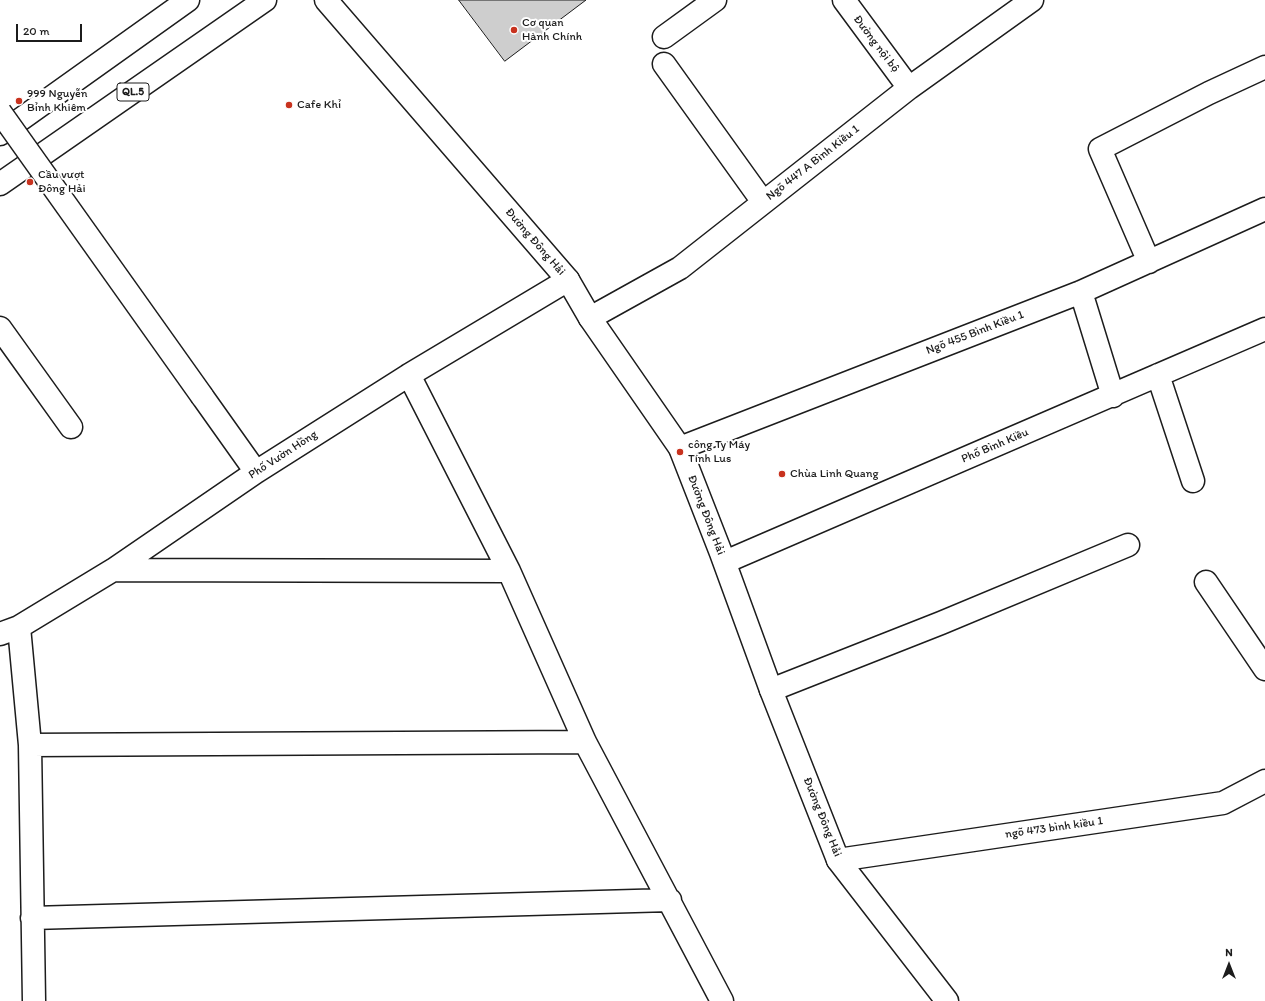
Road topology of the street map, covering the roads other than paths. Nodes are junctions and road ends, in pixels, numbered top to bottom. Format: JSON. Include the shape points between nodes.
{"nodes":[{"id":1,"x":188,"y":0,"type":"edge"},
{"id":2,"x":265,"y":0,"type":"edge"},
{"id":3,"x":326,"y":0,"type":"edge"},
{"id":4,"x":715,"y":0,"type":"edge"},
{"id":5,"x":844,"y":0,"type":"edge"},
{"id":6,"x":1032,"y":0,"type":"edge"},
{"id":7,"x":664,"y":38,"type":"dead end"},
{"id":8,"x":664,"y":64,"type":"dead end"},
{"id":9,"x":1265,"y":67,"type":"edge"},
{"id":10,"x":909,"y":88,"type":"junction"},
{"id":11,"x":0,"y":112,"type":"edge"},
{"id":12,"x":0,"y":134,"type":"edge"},
{"id":13,"x":0,"y":184,"type":"edge"},
{"id":14,"x":763,"y":202,"type":"junction"},
{"id":15,"x":1265,"y":209,"type":"edge"},
{"id":16,"x":1149,"y":262,"type":"junction"},
{"id":17,"x":568,"y":280,"type":"junction"},
{"id":18,"x":1081,"y":292,"type":"junction"},
{"id":19,"x":590,"y":318,"type":"junction"},
{"id":20,"x":0,"y":328,"type":"edge"},
{"id":21,"x":1265,"y":328,"type":"edge"},
{"id":22,"x":408,"y":375,"type":"junction"},
{"id":23,"x":1158,"y":375,"type":"junction"},
{"id":24,"x":1113,"y":396,"type":"junction"},
{"id":25,"x":71,"y":428,"type":"dead end"},
{"id":26,"x":680,"y":448,"type":"junction"},
{"id":27,"x":256,"y":472,"type":"junction"},
{"id":28,"x":1193,"y":481,"type":"dead end"},
{"id":29,"x":1128,"y":545,"type":"dead end"},
{"id":30,"x":725,"y":562,"type":"junction"},
{"id":31,"x":112,"y":570,"type":"junction"},
{"id":32,"x":509,"y":571,"type":"junction"},
{"id":33,"x":1206,"y":582,"type":"dead end"},
{"id":34,"x":9,"y":631,"type":"edge"},
{"id":35,"x":1265,"y":669,"type":"edge"},
{"id":36,"x":771,"y":690,"type":"junction"},
{"id":37,"x":585,"y":742,"type":"junction"},
{"id":38,"x":30,"y":745,"type":"junction"},
{"id":39,"x":1262,"y":788,"type":"edge"},
{"id":40,"x":838,"y":860,"type":"junction"},
{"id":41,"x":670,"y":900,"type":"junction"},
{"id":42,"x":32,"y":918,"type":"junction"},
{"id":43,"x":34,"y":1001,"type":"edge"},
{"id":44,"x":722,"y":1001,"type":"edge"},
{"id":45,"x":947,"y":1001,"type":"edge"}],
"edges":[{"from":1,"to":12,"type":"main road"},
{"from":2,"to":13,"type":"main road","number":"QL.5"},
{"from":3,"to":17,"type":"main road","name":"Đường Đông Hải"},
{"from":4,"to":7,"type":"main road"},
{"from":5,"to":10,"type":"main road","name":"Đường nội bộ"},
{"from":6,"to":10,"type":"main road","name":"Ngõ 447 A Bình Kiều 1"},
{"from":8,"to":14,"type":"main road"},
{"from":9,"to":16,"type":"main road","via":[[1100,149]]},
{"from":10,"to":14,"type":"main road","name":"Ngõ 447 A Bình Kiều 1"},
{"from":11,"to":27,"type":"main road","bridge":true},
{"from":14,"to":19,"type":"main road","name":"Ngõ 447 A Bình Kiều 1","via":[[680,268]]},
{"from":15,"to":16,"type":"main road","name":"Ngõ 455 Bình Kiều 1"},
{"from":16,"to":18,"type":"main road","name":"Ngõ 455 Bình Kiều 1"},
{"from":17,"to":19,"type":"main road","name":"Đường Đông Hải"},
{"from":17,"to":22,"type":"main road","name":"Phố Vườn Hồng"},
{"from":18,"to":24,"type":"main road"},
{"from":18,"to":26,"type":"main road","name":"Ngõ 455 Bình Kiều 1"},
{"from":19,"to":26,"type":"main road","name":"Đường Đông Hải"},
{"from":20,"to":25,"type":"main road"},
{"from":21,"to":23,"type":"main road","name":"Phố Bình Kiều"},
{"from":22,"to":27,"type":"main road","name":"Phố Vườn Hồng"},
{"from":22,"to":32,"type":"main road"},
{"from":23,"to":24,"type":"main road","name":"Phố Bình Kiều"},
{"from":23,"to":28,"type":"main road"},
{"from":24,"to":30,"type":"main road","name":"Phố Bình Kiều"},
{"from":26,"to":30,"type":"main road","name":"Đường Đông Hải"},
{"from":27,"to":31,"type":"main road","name":"Phố Vườn Hồng"},
{"from":29,"to":36,"type":"main road"},
{"from":30,"to":36,"type":"main road","name":"Đường Đông Hải"},
{"from":31,"to":32,"type":"main road"},
{"from":31,"to":34,"type":"main road","name":"Phố Vườn Hồng"},
{"from":32,"to":37,"type":"main road"},
{"from":33,"to":35,"type":"main road"},
{"from":34,"to":38,"type":"main road"},
{"from":36,"to":40,"type":"main road","name":"Đường Đông Hải"},
{"from":37,"to":38,"type":"main road"},
{"from":37,"to":41,"type":"main road"},
{"from":38,"to":42,"type":"main road"},
{"from":39,"to":40,"type":"main road","name":"ngõ 473 bình kiều 1","via":[[1223,803]]},
{"from":40,"to":45,"type":"main road","name":"Đường Đông Hải"},
{"from":41,"to":42,"type":"main road"},
{"from":41,"to":44,"type":"main road"},
{"from":42,"to":43,"type":"main road"}]}
